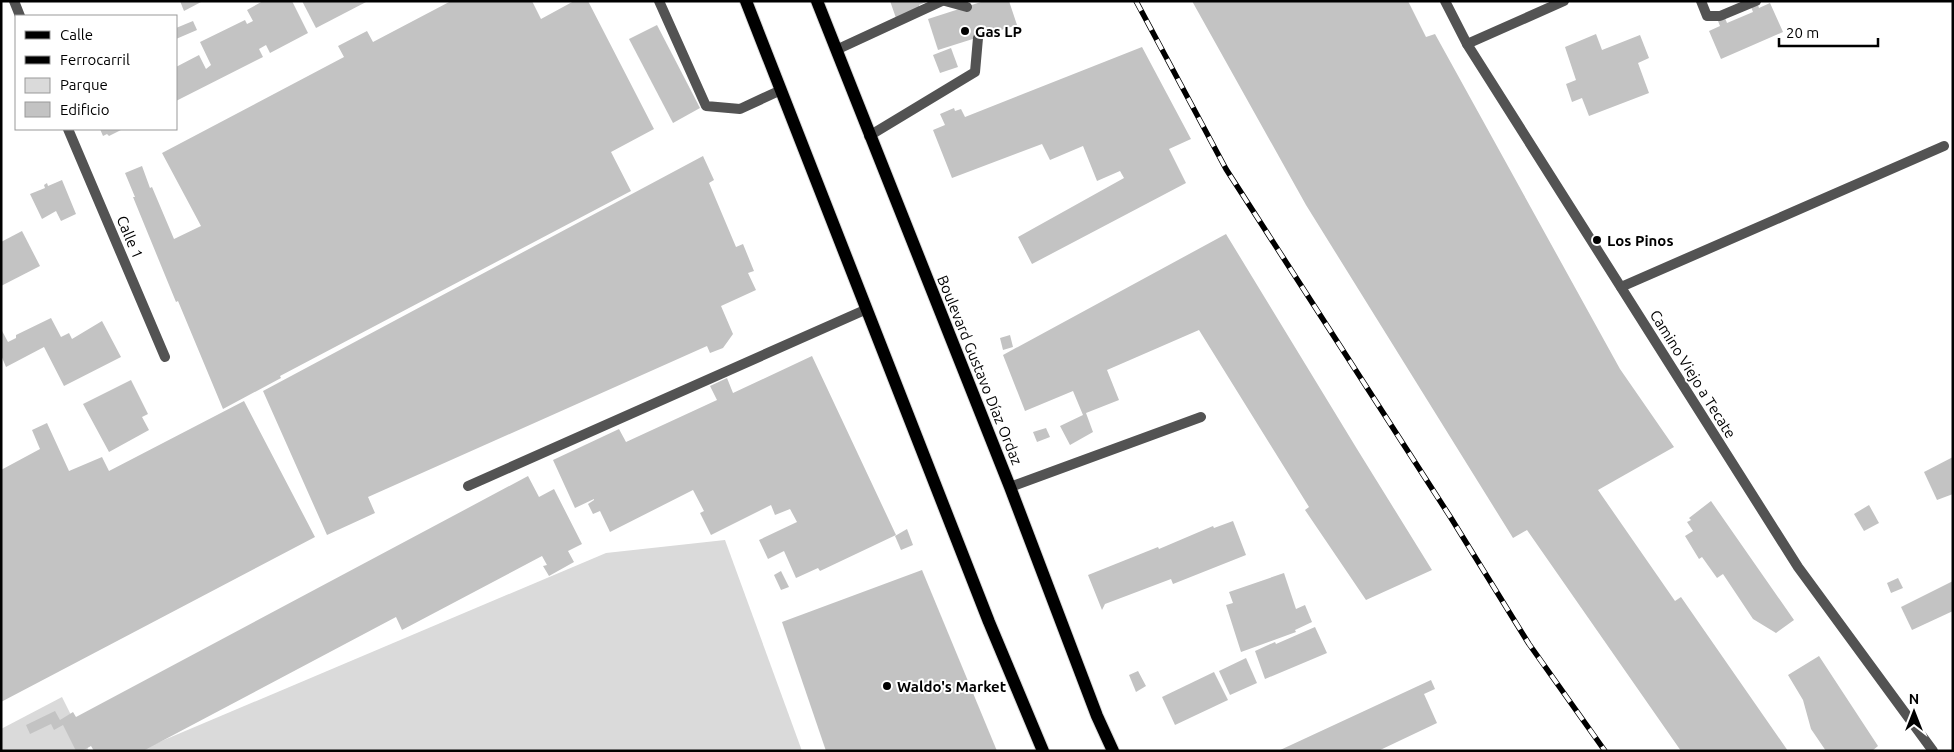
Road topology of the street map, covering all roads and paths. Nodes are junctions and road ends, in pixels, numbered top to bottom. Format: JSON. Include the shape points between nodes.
{"nodes":[{"id":1,"x":14,"y":1,"type":"edge"},
{"id":2,"x":659,"y":1,"type":"edge"},
{"id":3,"x":746,"y":1,"type":"edge"},
{"id":4,"x":817,"y":1,"type":"edge"},
{"id":5,"x":943,"y":1,"type":"edge"},
{"id":6,"x":1445,"y":1,"type":"edge"},
{"id":7,"x":1564,"y":1,"type":"edge"},
{"id":8,"x":1701,"y":1,"type":"edge"},
{"id":9,"x":1756,"y":1,"type":"edge"},
{"id":10,"x":966,"y":7,"type":"dead end"},
{"id":11,"x":20,"y":15,"type":"edge"},
{"id":12,"x":978,"y":38,"type":"dead end"},
{"id":13,"x":1467,"y":44,"type":"junction"},
{"id":14,"x":836,"y":50,"type":"junction"},
{"id":15,"x":781,"y":90,"type":"junction"},
{"id":16,"x":68,"y":130,"type":"edge"},
{"id":17,"x":869,"y":136,"type":"junction"},
{"id":18,"x":1944,"y":146,"type":"dead end"},
{"id":19,"x":1621,"y":287,"type":"junction"},
{"id":20,"x":867,"y":309,"type":"junction"},
{"id":21,"x":165,"y":357,"type":"dead end"},
{"id":22,"x":1201,"y":417,"type":"dead end"},
{"id":23,"x":468,"y":486,"type":"dead end"},
{"id":24,"x":1010,"y":487,"type":"junction"},
{"id":25,"x":1043,"y":751,"type":"edge"},
{"id":26,"x":1113,"y":751,"type":"edge"},
{"id":27,"x":1933,"y":751,"type":"edge"}],
"edges":[{"from":1,"to":11,"type":"street"},
{"from":2,"to":15,"type":"street","via":[[706,106],[740,109]]},
{"from":3,"to":15,"type":"main road"},
{"from":4,"to":14,"type":"main road","name":"Boulevard Gustavo Díaz Ordaz"},
{"from":5,"to":10,"type":"street"},
{"from":5,"to":14,"type":"street"},
{"from":6,"to":13,"type":"street","name":"Camino Viejo a Tecate"},
{"from":7,"to":13,"type":"street"},
{"from":8,"to":9,"type":"street","via":[[1707,16],[1720,16]]},
{"from":12,"to":17,"type":"street","via":[[975,72]]},
{"from":13,"to":19,"type":"street","name":"Camino Viejo a Tecate"},
{"from":14,"to":17,"type":"main road","name":"Boulevard Gustavo Díaz Ordaz"},
{"from":15,"to":20,"type":"main road"},
{"from":16,"to":21,"type":"street","name":"Calle 1"},
{"from":17,"to":24,"type":"main road","name":"Boulevard Gustavo Díaz Ordaz"},
{"from":18,"to":19,"type":"street"},
{"from":19,"to":27,"type":"street","name":"Camino Viejo a Tecate","via":[[1798,567]]},
{"from":20,"to":23,"type":"street"},
{"from":20,"to":25,"type":"main road"},
{"from":22,"to":24,"type":"street"},
{"from":24,"to":26,"type":"main road","name":"Boulevard Gustavo Díaz Ordaz"}]}
